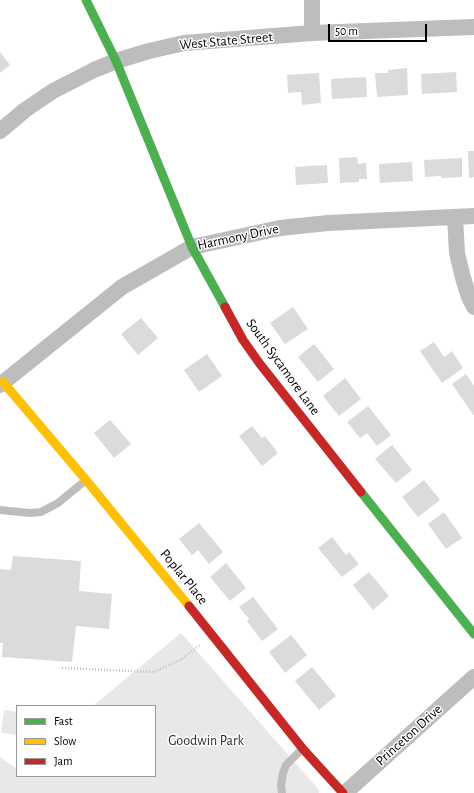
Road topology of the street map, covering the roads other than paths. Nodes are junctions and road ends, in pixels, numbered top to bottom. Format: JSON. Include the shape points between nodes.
{"nodes":[{"id":1,"x":86,"y":0,"type":"edge"},
{"id":2,"x":312,"y":0,"type":"edge"},
{"id":3,"x":474,"y":27,"type":"edge"},
{"id":4,"x":312,"y":34,"type":"junction"},
{"id":5,"x":116,"y":61,"type":"junction"},
{"id":6,"x":0,"y":131,"type":"edge"},
{"id":7,"x":474,"y":216,"type":"edge"},
{"id":8,"x":455,"y":217,"type":"junction"},
{"id":9,"x":192,"y":246,"type":"junction"},
{"id":10,"x":474,"y":307,"type":"edge"},
{"id":11,"x":2,"y":384,"type":"edge"},
{"id":12,"x":86,"y":480,"type":"junction"},
{"id":13,"x":0,"y":510,"type":"edge"},
{"id":14,"x":474,"y":634,"type":"edge"},
{"id":15,"x":474,"y":677,"type":"edge"},
{"id":16,"x":303,"y":748,"type":"junction"},
{"id":17,"x":343,"y":792,"type":"edge"},
{"id":18,"x":282,"y":793,"type":"edge"}],
"edges":[{"from":1,"to":5,"type":"street","name":"South Sycamore Lane"},
{"from":2,"to":4,"type":"street"},
{"from":3,"to":4,"type":"street","name":"West State Street"},
{"from":4,"to":5,"type":"street","name":"West State Street","via":[[184,43]]},
{"from":5,"to":6,"type":"street","name":"West State Street","via":[[54,91]]},
{"from":5,"to":9,"type":"street","name":"South Sycamore Lane"},
{"from":7,"to":8,"type":"street","name":"Harmony Drive"},
{"from":8,"to":9,"type":"street","name":"Harmony Drive","via":[[280,228]]},
{"from":8,"to":10,"type":"street","via":[[457,253]]},
{"from":9,"to":11,"type":"street","name":"Harmony Drive","via":[[122,287]]},
{"from":9,"to":14,"type":"street","name":"South Sycamore Lane","via":[[231,320],[260,364]]},
{"from":11,"to":12,"type":"street","name":"Poplar Place"},
{"from":12,"to":13,"type":"lane","via":[[58,503],[41,512]]},
{"from":12,"to":16,"type":"street","name":"Poplar Place"},
{"from":15,"to":17,"type":"street","name":"Princeton Drive"},
{"from":16,"to":17,"type":"street","name":"Poplar Place"},
{"from":16,"to":18,"type":"lane","via":[[286,765],[281,785]]}]}
